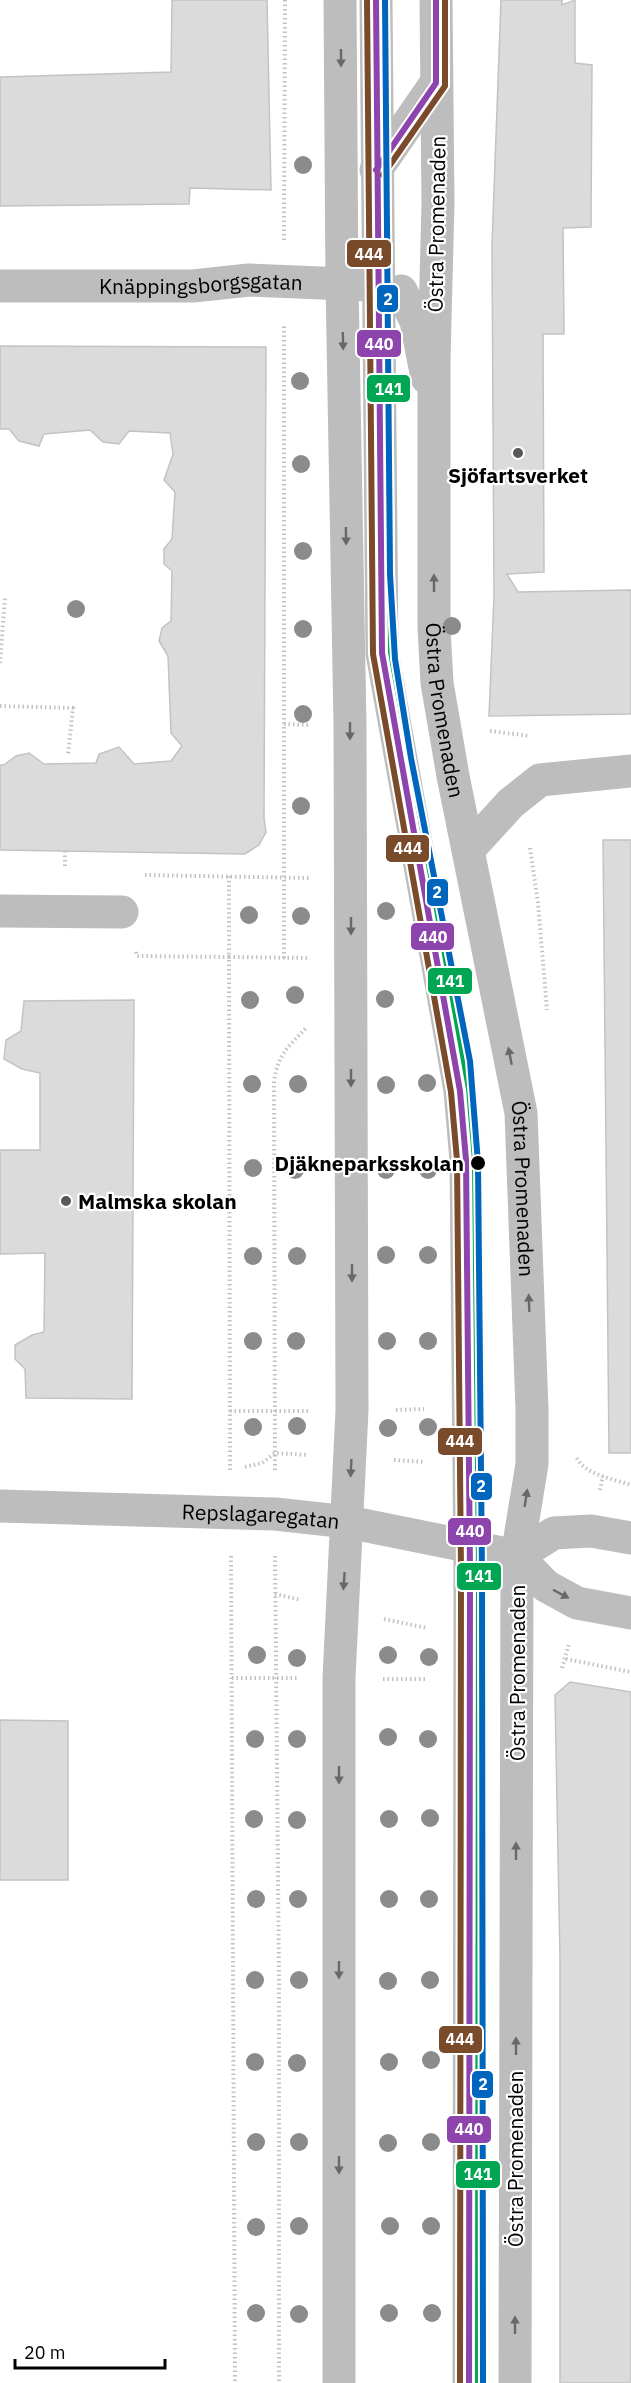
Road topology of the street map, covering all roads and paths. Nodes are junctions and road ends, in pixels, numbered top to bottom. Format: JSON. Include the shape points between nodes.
{"nodes":[{"id":1,"x":285,"y":0,"type":"edge"},
{"id":2,"x":340,"y":0,"type":"edge"},
{"id":3,"x":376,"y":0,"type":"edge"},
{"id":4,"x":436,"y":0,"type":"edge"},
{"id":5,"x":436,"y":83,"type":"junction"},
{"id":6,"x":376,"y":170,"type":"junction"},
{"id":7,"x":437,"y":244,"type":"junction"},
{"id":8,"x":284,"y":280,"type":"junction"},
{"id":9,"x":342,"y":283,"type":"junction"},
{"id":10,"x":0,"y":286,"type":"edge"},
{"id":11,"x":389,"y":289,"type":"junction"},
{"id":12,"x":434,"y":410,"type":"junction"},
{"id":13,"x":5,"y":597,"type":"dead end"},
{"id":14,"x":0,"y":663,"type":"edge"},
{"id":15,"x":0,"y":706,"type":"edge"},
{"id":16,"x":68,"y":754,"type":"dead end"},
{"id":17,"x":631,"y":771,"type":"edge"},
{"id":18,"x":511,"y":803,"type":"junction"},
{"id":19,"x":468,"y":850,"type":"junction"},
{"id":20,"x":229,"y":876,"type":"junction"},
{"id":21,"x":284,"y":877,"type":"junction"},
{"id":22,"x":0,"y":911,"type":"edge"},
{"id":23,"x":123,"y":912,"type":"junction"},
{"id":24,"x":229,"y":957,"type":"junction"},
{"id":25,"x":284,"y":958,"type":"junction"},
{"id":26,"x":314,"y":958,"type":"dead end"},
{"id":27,"x":548,"y":1017,"type":"dead end"},
{"id":28,"x":230,"y":1411,"type":"dead end"},
{"id":29,"x":603,"y":1476,"type":"dead end"},
{"id":30,"x":631,"y":1485,"type":"edge"},
{"id":31,"x":0,"y":1506,"type":"edge"},
{"id":32,"x":275,"y":1514,"type":"junction"},
{"id":33,"x":348,"y":1522,"type":"junction"},
{"id":34,"x":631,"y":1538,"type":"edge"},
{"id":35,"x":470,"y":1546,"type":"junction"},
{"id":36,"x":517,"y":1556,"type":"junction"},
{"id":37,"x":275,"y":1594,"type":"junction"},
{"id":38,"x":341,"y":1610,"type":"junction"},
{"id":39,"x":631,"y":1613,"type":"edge"},
{"id":40,"x":470,"y":1638,"type":"junction"},
{"id":41,"x":516,"y":1648,"type":"junction"},
{"id":42,"x":631,"y":1672,"type":"edge"},
{"id":43,"x":339,"y":1678,"type":"junction"},
{"id":44,"x":276,"y":1679,"type":"junction"},
{"id":45,"x":470,"y":1680,"type":"junction"},
{"id":46,"x":235,"y":2383,"type":"edge"},
{"id":47,"x":279,"y":2383,"type":"edge"},
{"id":48,"x":339,"y":2383,"type":"edge"},
{"id":49,"x":469,"y":2383,"type":"edge"},
{"id":50,"x":515,"y":2383,"type":"edge"}],
"edges":[{"from":1,"to":8,"type":"path"},
{"from":2,"to":9,"type":"main road","one_way":true},
{"from":3,"to":6,"type":"main road"},
{"from":4,"to":5,"type":"main road","name":"Östra Promenaden"},
{"from":5,"to":6,"type":"main road"},
{"from":5,"to":7,"type":"main road","name":"Östra Promenaden"},
{"from":6,"to":11,"type":"main road"},
{"from":7,"to":11,"type":"main road","via":[[421,272]]},
{"from":7,"to":12,"type":"main road","name":"Östra Promenaden"},
{"from":8,"to":9,"type":"main road","name":"Knäppingsborgsgatan"},
{"from":8,"to":10,"type":"main road","name":"Knäppingsborgsgatan","via":[[193,286]]},
{"from":8,"to":21,"type":"path"},
{"from":9,"to":11,"type":"main road","name":"Knäppingsborgsgatan"},
{"from":9,"to":33,"type":"main road","one_way":true,"via":[[350,725],[352,1410]]},
{"from":11,"to":12,"type":"main road","via":[[416,321]]},
{"from":11,"to":35,"type":"main road","via":[[382,653],[460,1091],[466,1160]]},
{"from":19,"to":12,"type":"main road","name":"Östra Promenaden","one_way":true,"via":[[437,683]]},
{"from":13,"to":14,"type":"path"},
{"from":15,"to":16,"type":"path","via":[[73,708]]},
{"from":17,"to":18,"type":"main road","via":[[540,780]]},
{"from":18,"to":19,"type":"main road"},
{"from":18,"to":27,"type":"path","via":[[529,838]]},
{"from":36,"to":19,"type":"main road","name":"Östra Promenaden","one_way":true,"via":[[532,1464],[522,1113]]},
{"from":20,"to":21,"type":"path"},
{"from":20,"to":23,"type":"path","via":[[140,875]]},
{"from":20,"to":24,"type":"path"},
{"from":21,"to":25,"type":"path"},
{"from":22,"to":23,"type":"main road"},
{"from":23,"to":24,"type":"path","via":[[137,956]]},
{"from":24,"to":25,"type":"path"},
{"from":24,"to":28,"type":"path"},
{"from":25,"to":26,"type":"path"},
{"from":29,"to":30,"type":"path"},
{"from":31,"to":32,"type":"main road","name":"Repslagaregatan"},
{"from":32,"to":33,"type":"main road","name":"Repslagaregatan"},
{"from":32,"to":37,"type":"path"},
{"from":33,"to":35,"type":"main road","name":"Repslagaregatan"},
{"from":33,"to":38,"type":"main road","one_way":true},
{"from":34,"to":36,"type":"main road","via":[[591,1531],[554,1533]]},
{"from":35,"to":36,"type":"main road","name":"Repslagaregatan"},
{"from":35,"to":40,"type":"main road"},
{"from":36,"to":39,"type":"main road","one_way":true,"via":[[546,1586],[577,1603]]},
{"from":36,"to":41,"type":"main road","name":"Östra Promenaden"},
{"from":37,"to":38,"type":"path"},
{"from":37,"to":44,"type":"path"},
{"from":38,"to":40,"type":"path"},
{"from":38,"to":43,"type":"main road"},
{"from":40,"to":45,"type":"main road"},
{"from":41,"to":42,"type":"path"},
{"from":50,"to":41,"type":"main road","name":"Östra Promenaden","one_way":true},
{"from":43,"to":44,"type":"path"},
{"from":43,"to":45,"type":"path"},
{"from":43,"to":48,"type":"main road","one_way":true},
{"from":44,"to":46,"type":"path","via":[[232,1678]]},
{"from":44,"to":47,"type":"path"},
{"from":45,"to":49,"type":"main road"}]}
